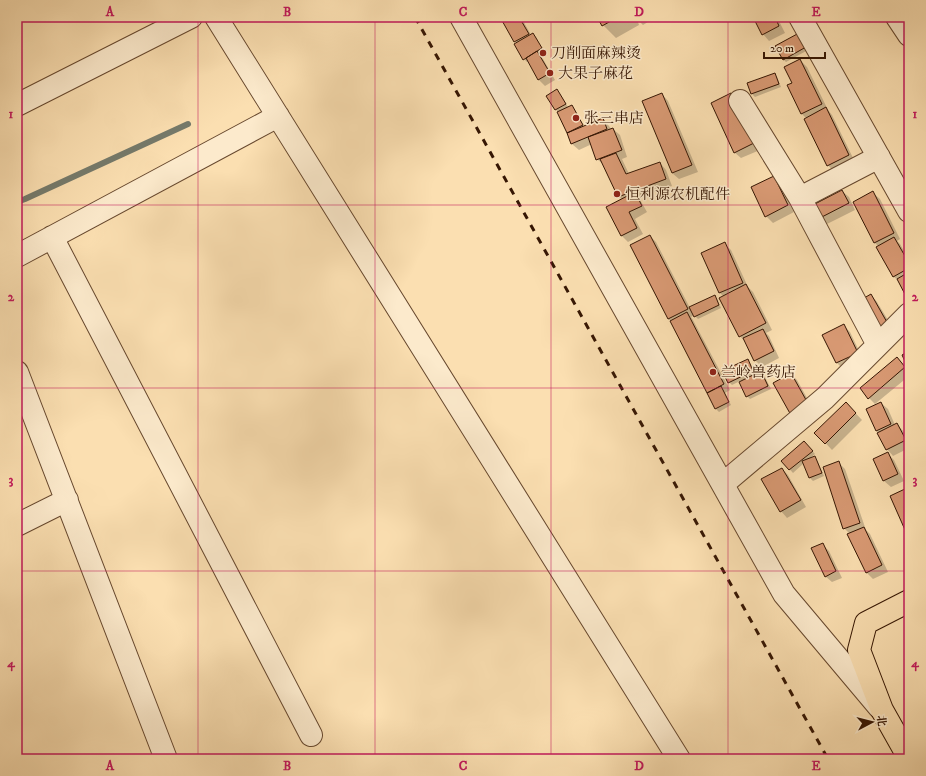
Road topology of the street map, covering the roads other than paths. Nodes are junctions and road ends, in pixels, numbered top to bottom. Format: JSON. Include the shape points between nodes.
{"nodes":[{"id":1,"x":191,"y":17,"type":"edge"},
{"id":2,"x":216,"y":17,"type":"edge"},
{"id":3,"x":462,"y":17,"type":"edge"},
{"id":4,"x":800,"y":17,"type":"edge"},
{"id":5,"x":897,"y":17,"type":"edge"},
{"id":6,"x":909,"y":35,"type":"edge"},
{"id":7,"x":740,"y":101,"type":"dead end"},
{"id":8,"x":17,"y":105,"type":"edge"},
{"id":9,"x":278,"y":116,"type":"junction"},
{"id":10,"x":879,"y":157,"type":"junction"},
{"id":11,"x":800,"y":198,"type":"junction"},
{"id":12,"x":909,"y":211,"type":"edge"},
{"id":13,"x":52,"y":238,"type":"junction"},
{"id":14,"x":17,"y":256,"type":"edge"},
{"id":15,"x":909,"y":314,"type":"edge"},
{"id":16,"x":878,"y":345,"type":"junction"},
{"id":17,"x":17,"y":372,"type":"edge"},
{"id":18,"x":723,"y":484,"type":"junction"},
{"id":19,"x":66,"y":500,"type":"junction"},
{"id":20,"x":17,"y":525,"type":"edge"},
{"id":21,"x":909,"y":601,"type":"edge"},
{"id":22,"x":882,"y":710,"type":"junction"},
{"id":23,"x":311,"y":735,"type":"dead end"},
{"id":24,"x":909,"y":758,"type":"edge"},
{"id":25,"x":166,"y":759,"type":"edge"},
{"id":26,"x":679,"y":759,"type":"edge"}],
"edges":[{"from":1,"to":8,"type":"street"},
{"from":2,"to":9,"type":"street"},
{"from":3,"to":18,"type":"street"},
{"from":4,"to":10,"type":"street"},
{"from":5,"to":6,"type":"street"},
{"from":7,"to":11,"type":"street"},
{"from":9,"to":13,"type":"street"},
{"from":9,"to":26,"type":"street"},
{"from":10,"to":11,"type":"street"},
{"from":10,"to":12,"type":"street"},
{"from":11,"to":16,"type":"street"},
{"from":13,"to":14,"type":"street"},
{"from":13,"to":23,"type":"street"},
{"from":15,"to":16,"type":"street"},
{"from":16,"to":18,"type":"street","via":[[825,398]]},
{"from":17,"to":19,"type":"street"},
{"from":18,"to":22,"type":"street","via":[[784,594]]},
{"from":19,"to":20,"type":"street"},
{"from":19,"to":25,"type":"street"},
{"from":21,"to":22,"type":"main road","via":[[866,623],[864,629],[859,650]]},
{"from":22,"to":24,"type":"main road"}]}
